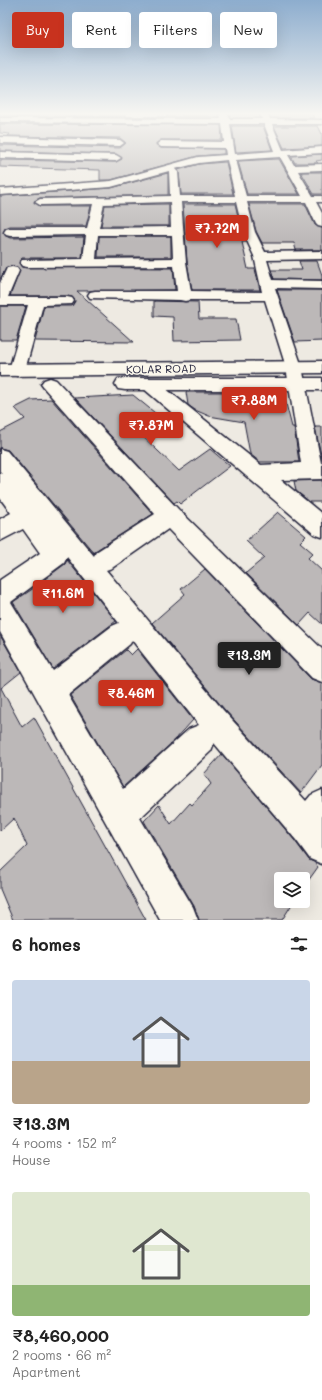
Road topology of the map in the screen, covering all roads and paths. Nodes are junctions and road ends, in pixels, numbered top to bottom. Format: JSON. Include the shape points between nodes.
{"nodes":[{"id":1,"x":11,"y":156,"type":"edge"},
{"id":2,"x":117,"y":156,"type":"edge"},
{"id":3,"x":163,"y":156,"type":"edge"},
{"id":4,"x":258,"y":156,"type":"edge"},
{"id":5,"x":283,"y":156,"type":"edge"},
{"id":6,"x":231,"y":157,"type":"junction"},
{"id":7,"x":115,"y":165,"type":"junction"},
{"id":8,"x":322,"y":167,"type":"edge"},
{"id":9,"x":292,"y":168,"type":"junction"},
{"id":10,"x":167,"y":172,"type":"junction"},
{"id":11,"x":111,"y":184,"type":"junction"},
{"id":12,"x":322,"y":188,"type":"edge"},
{"id":13,"x":303,"y":190,"type":"junction"},
{"id":14,"x":0,"y":192,"type":"edge"},
{"id":15,"x":175,"y":199,"type":"junction"},
{"id":16,"x":310,"y":199,"type":"junction"},
{"id":17,"x":322,"y":199,"type":"edge"},
{"id":18,"x":242,"y":200,"type":"junction"},
{"id":19,"x":99,"y":201,"type":"junction"},
{"id":20,"x":26,"y":202,"type":"dead end"},
{"id":21,"x":322,"y":224,"type":"edge"},
{"id":22,"x":92,"y":231,"type":"junction"},
{"id":23,"x":178,"y":231,"type":"junction"},
{"id":24,"x":10,"y":232,"type":"dead end"},
{"id":25,"x":322,"y":255,"type":"edge"},
{"id":26,"x":260,"y":256,"type":"junction"},
{"id":27,"x":89,"y":262,"type":"junction"},
{"id":28,"x":180,"y":262,"type":"junction"},
{"id":29,"x":27,"y":263,"type":"dead end"},
{"id":30,"x":12,"y":271,"type":"dead end"},
{"id":31,"x":322,"y":285,"type":"edge"},
{"id":32,"x":269,"y":290,"type":"junction"},
{"id":33,"x":95,"y":295,"type":"dead end"},
{"id":34,"x":184,"y":296,"type":"junction"},
{"id":35,"x":0,"y":299,"type":"edge"},
{"id":36,"x":37,"y":301,"type":"junction"},
{"id":37,"x":67,"y":301,"type":"dead end"},
{"id":38,"x":322,"y":367,"type":"edge"},
{"id":39,"x":9,"y":370,"type":"edge"},
{"id":40,"x":295,"y":375,"type":"junction"},
{"id":41,"x":50,"y":384,"type":"junction"},
{"id":42,"x":149,"y":384,"type":"junction"},
{"id":43,"x":322,"y":384,"type":"edge"},
{"id":44,"x":0,"y":385,"type":"edge"},
{"id":45,"x":0,"y":457,"type":"edge"},
{"id":46,"x":317,"y":471,"type":"edge"},
{"id":47,"x":256,"y":473,"type":"junction"},
{"id":48,"x":0,"y":482,"type":"edge"},
{"id":49,"x":26,"y":516,"type":"junction"},
{"id":50,"x":170,"y":516,"type":"junction"},
{"id":51,"x":322,"y":527,"type":"edge"},
{"id":52,"x":0,"y":531,"type":"edge"},
{"id":53,"x":104,"y":560,"type":"dead end"},
{"id":54,"x":0,"y":595,"type":"edge"},
{"id":55,"x":0,"y":608,"type":"edge"},
{"id":56,"x":121,"y":635,"type":"dead end"},
{"id":57,"x":322,"y":668,"type":"edge"},
{"id":58,"x":50,"y":692,"type":"junction"},
{"id":59,"x":200,"y":740,"type":"dead end"},
{"id":60,"x":119,"y":815,"type":"junction"},
{"id":61,"x":317,"y":827,"type":"edge"},
{"id":62,"x":180,"y":920,"type":"edge"}],
"edges":[{"from":1,"to":7,"type":"street"},
{"from":2,"to":7,"type":"street"},
{"from":3,"to":10,"type":"street"},
{"from":4,"to":6,"type":"street"},
{"from":5,"to":9,"type":"street"},
{"from":6,"to":10,"type":"street","via":[[198,160]]},
{"from":6,"to":18,"type":"street"},
{"from":7,"to":11,"type":"street"},
{"from":8,"to":9,"type":"street"},
{"from":9,"to":13,"type":"street"},
{"from":10,"to":11,"type":"street"},
{"from":10,"to":15,"type":"street"},
{"from":11,"to":14,"type":"street"},
{"from":12,"to":13,"type":"street"},
{"from":13,"to":16,"type":"street"},
{"from":15,"to":18,"type":"street"},
{"from":15,"to":19,"type":"street"},
{"from":15,"to":23,"type":"street"},
{"from":16,"to":17,"type":"street"},
{"from":16,"to":18,"type":"street"},
{"from":16,"to":21,"type":"street"},
{"from":18,"to":26,"type":"street","via":[[249,232]]},
{"from":19,"to":20,"type":"street"},
{"from":19,"to":22,"type":"street"},
{"from":22,"to":23,"type":"street"},
{"from":22,"to":24,"type":"street"},
{"from":22,"to":27,"type":"street"},
{"from":23,"to":28,"type":"street"},
{"from":25,"to":26,"type":"street"},
{"from":26,"to":32,"type":"street"},
{"from":27,"to":28,"type":"street"},
{"from":27,"to":29,"type":"street"},
{"from":28,"to":34,"type":"street"},
{"from":30,"to":35,"type":"street"},
{"from":31,"to":32,"type":"street"},
{"from":32,"to":34,"type":"street"},
{"from":32,"to":40,"type":"street"},
{"from":33,"to":34,"type":"street"},
{"from":35,"to":36,"type":"street"},
{"from":36,"to":37,"type":"street"},
{"from":36,"to":39,"type":"street"},
{"from":38,"to":40,"type":"main road","name":"KOLAR ROAD"},
{"from":39,"to":40,"type":"main road","name":"KOLAR ROAD"},
{"from":40,"to":42,"type":"main road","name":"KOLAR ROAD"},
{"from":40,"to":43,"type":"main road","name":"KOLAR ROAD"},
{"from":40,"to":46,"type":"street"},
{"from":41,"to":42,"type":"main road","name":"KOLAR ROAD"},
{"from":41,"to":44,"type":"main road","name":"KOLAR ROAD"},
{"from":41,"to":50,"type":"street"},
{"from":42,"to":47,"type":"street"},
{"from":45,"to":61,"type":"street","via":[[213,720]]},
{"from":46,"to":47,"type":"street"},
{"from":47,"to":51,"type":"street"},
{"from":48,"to":49,"type":"street"},
{"from":49,"to":52,"type":"street"},
{"from":49,"to":54,"type":"street","via":[[56,555]]},
{"from":50,"to":53,"type":"street"},
{"from":50,"to":57,"type":"street"},
{"from":55,"to":58,"type":"street"},
{"from":56,"to":58,"type":"street"},
{"from":58,"to":60,"type":"street"},
{"from":59,"to":60,"type":"street"},
{"from":60,"to":62,"type":"street"}]}
